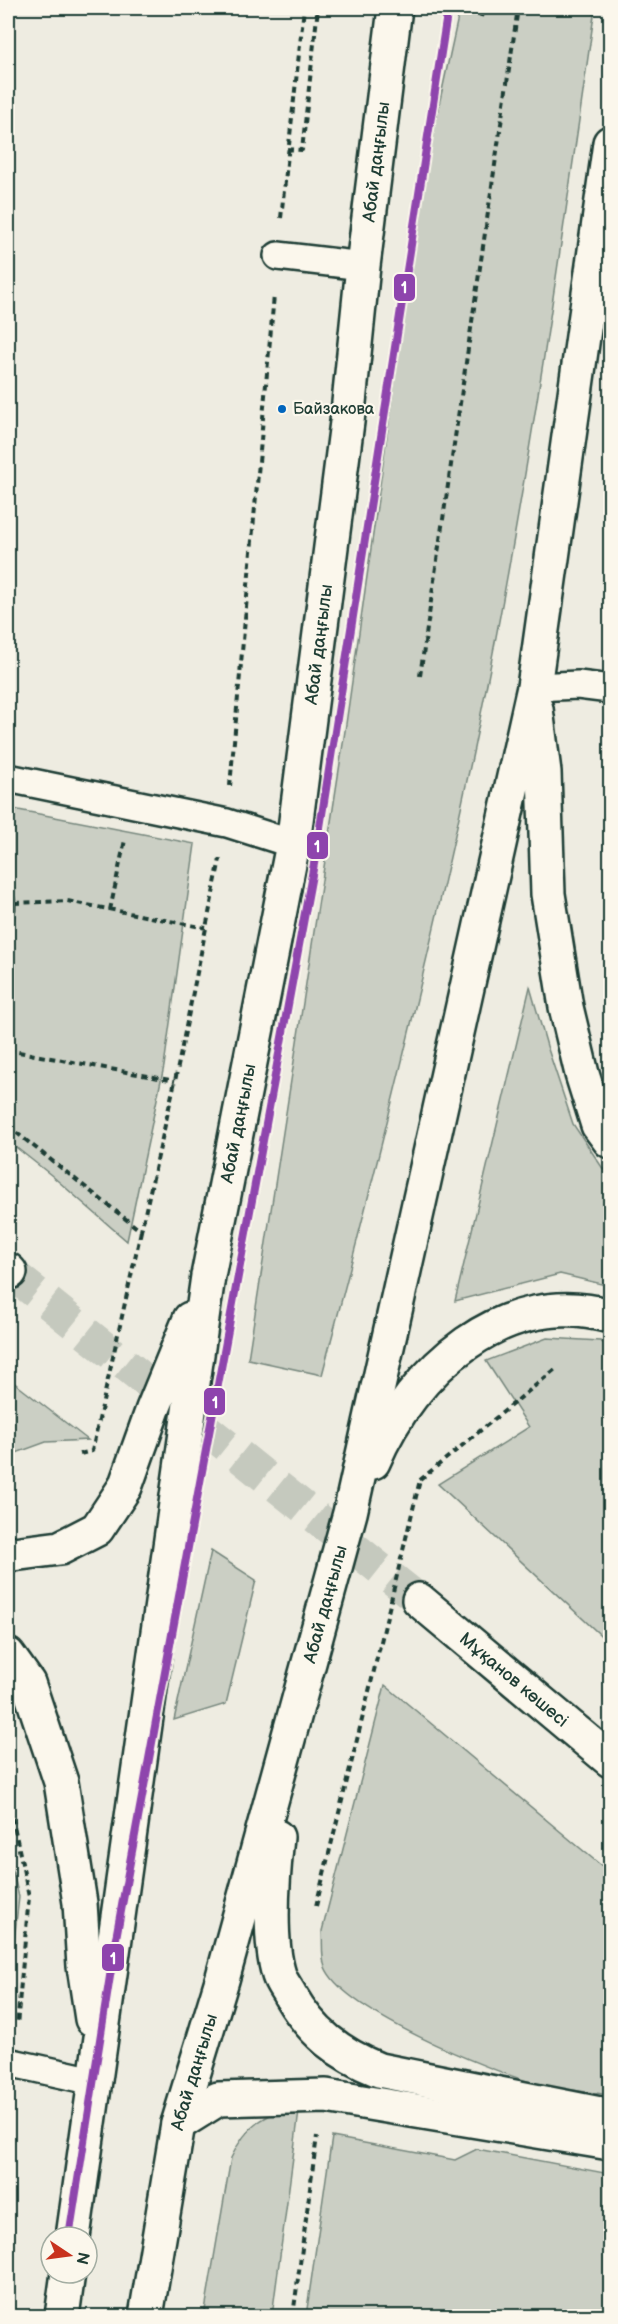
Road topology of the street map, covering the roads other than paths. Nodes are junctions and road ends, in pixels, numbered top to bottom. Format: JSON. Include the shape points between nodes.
{"nodes":[{"id":1,"x":395,"y":8,"type":"edge"},
{"id":2,"x":419,"y":8,"type":"edge"},
{"id":3,"x":378,"y":136,"type":"junction"},
{"id":4,"x":610,"y":143,"type":"edge"},
{"id":5,"x":604,"y":236,"type":"edge"},
{"id":6,"x":278,"y":256,"type":"road end"},
{"id":7,"x":363,"y":266,"type":"junction"},
{"id":8,"x":534,"y":687,"type":"junction"},
{"id":9,"x":610,"y":689,"type":"edge"},
{"id":10,"x":8,"y":778,"type":"edge"},
{"id":11,"x":293,"y":844,"type":"junction"},
{"id":12,"x":610,"y":1141,"type":"edge"},
{"id":13,"x":208,"y":1276,"type":"junction"},
{"id":14,"x":610,"y":1316,"type":"edge"},
{"id":15,"x":350,"y":1513,"type":"junction"},
{"id":16,"x":8,"y":1552,"type":"edge"},
{"id":17,"x":419,"y":1600,"type":"tunnel mouth"},
{"id":18,"x":8,"y":1655,"type":"edge"},
{"id":19,"x":288,"y":1740,"type":"junction"},
{"id":20,"x":610,"y":1760,"type":"edge"},
{"id":21,"x":10,"y":2063,"type":"edge"},
{"id":22,"x":96,"y":2069,"type":"junction"},
{"id":23,"x":610,"y":2116,"type":"edge"},
{"id":24,"x":178,"y":2124,"type":"junction"},
{"id":25,"x":610,"y":2143,"type":"edge"},
{"id":26,"x":75,"y":2225,"type":"edge"},
{"id":27,"x":66,"y":2285,"type":"edge"},
{"id":28,"x":62,"y":2316,"type":"edge"},
{"id":29,"x":146,"y":2316,"type":"edge"}],
"edges":[{"from":1,"to":3,"type":"main road","name":"Абай даңғылы"},
{"from":2,"to":3,"type":"main road"},
{"from":3,"to":7,"type":"main road","name":"Абай даңғылы"},
{"from":4,"to":5,"type":"main road","name":"Абай даңғылы"},
{"from":5,"to":8,"type":"main road","name":"Абай даңғылы"},
{"from":6,"to":7,"type":"lane"},
{"from":7,"to":11,"type":"main road","name":"Абай даңғылы"},
{"from":8,"to":9,"type":"lane","via":[[578,685]]},
{"from":8,"to":12,"type":"main road","via":[[544,772],[548,894],[566,1007],[598,1125]]},
{"from":8,"to":15,"type":"main road","name":"Абай даңғылы"},
{"from":10,"to":11,"type":"lane","via":[[227,823]]},
{"from":11,"to":13,"type":"main road","name":"Абай даңғылы"},
{"from":13,"to":16,"type":"main road","via":[[125,1487],[97,1529],[60,1548]]},
{"from":13,"to":22,"type":"main road","name":"Абай даңғылы"},
{"from":14,"to":15,"type":"main road","via":[[577,1309],[520,1318],[491,1327],[452,1352],[410,1395],[380,1444]]},
{"from":15,"to":19,"type":"main road","name":"Абай даңғылы"},
{"from":17,"to":20,"type":"main road","name":"Мұқанов көшесі"},
{"from":18,"to":22,"type":"main road","via":[[28,1683],[61,1782],[80,1903]]},
{"from":19,"to":23,"type":"main road","via":[[274,1865],[273,1934],[279,1975],[313,2029],[352,2059],[379,2070]]},
{"from":19,"to":24,"type":"main road","name":"Абай даңғылы"},
{"from":21,"to":22,"type":"lane"},
{"from":22,"to":26,"type":"main road","name":"Абай даңғылы"},
{"from":24,"to":25,"type":"main road","via":[[218,2099],[326,2096]]},
{"from":24,"to":29,"type":"main road","name":"Абай даңғылы"},
{"from":27,"to":28,"type":"main road"}]}
